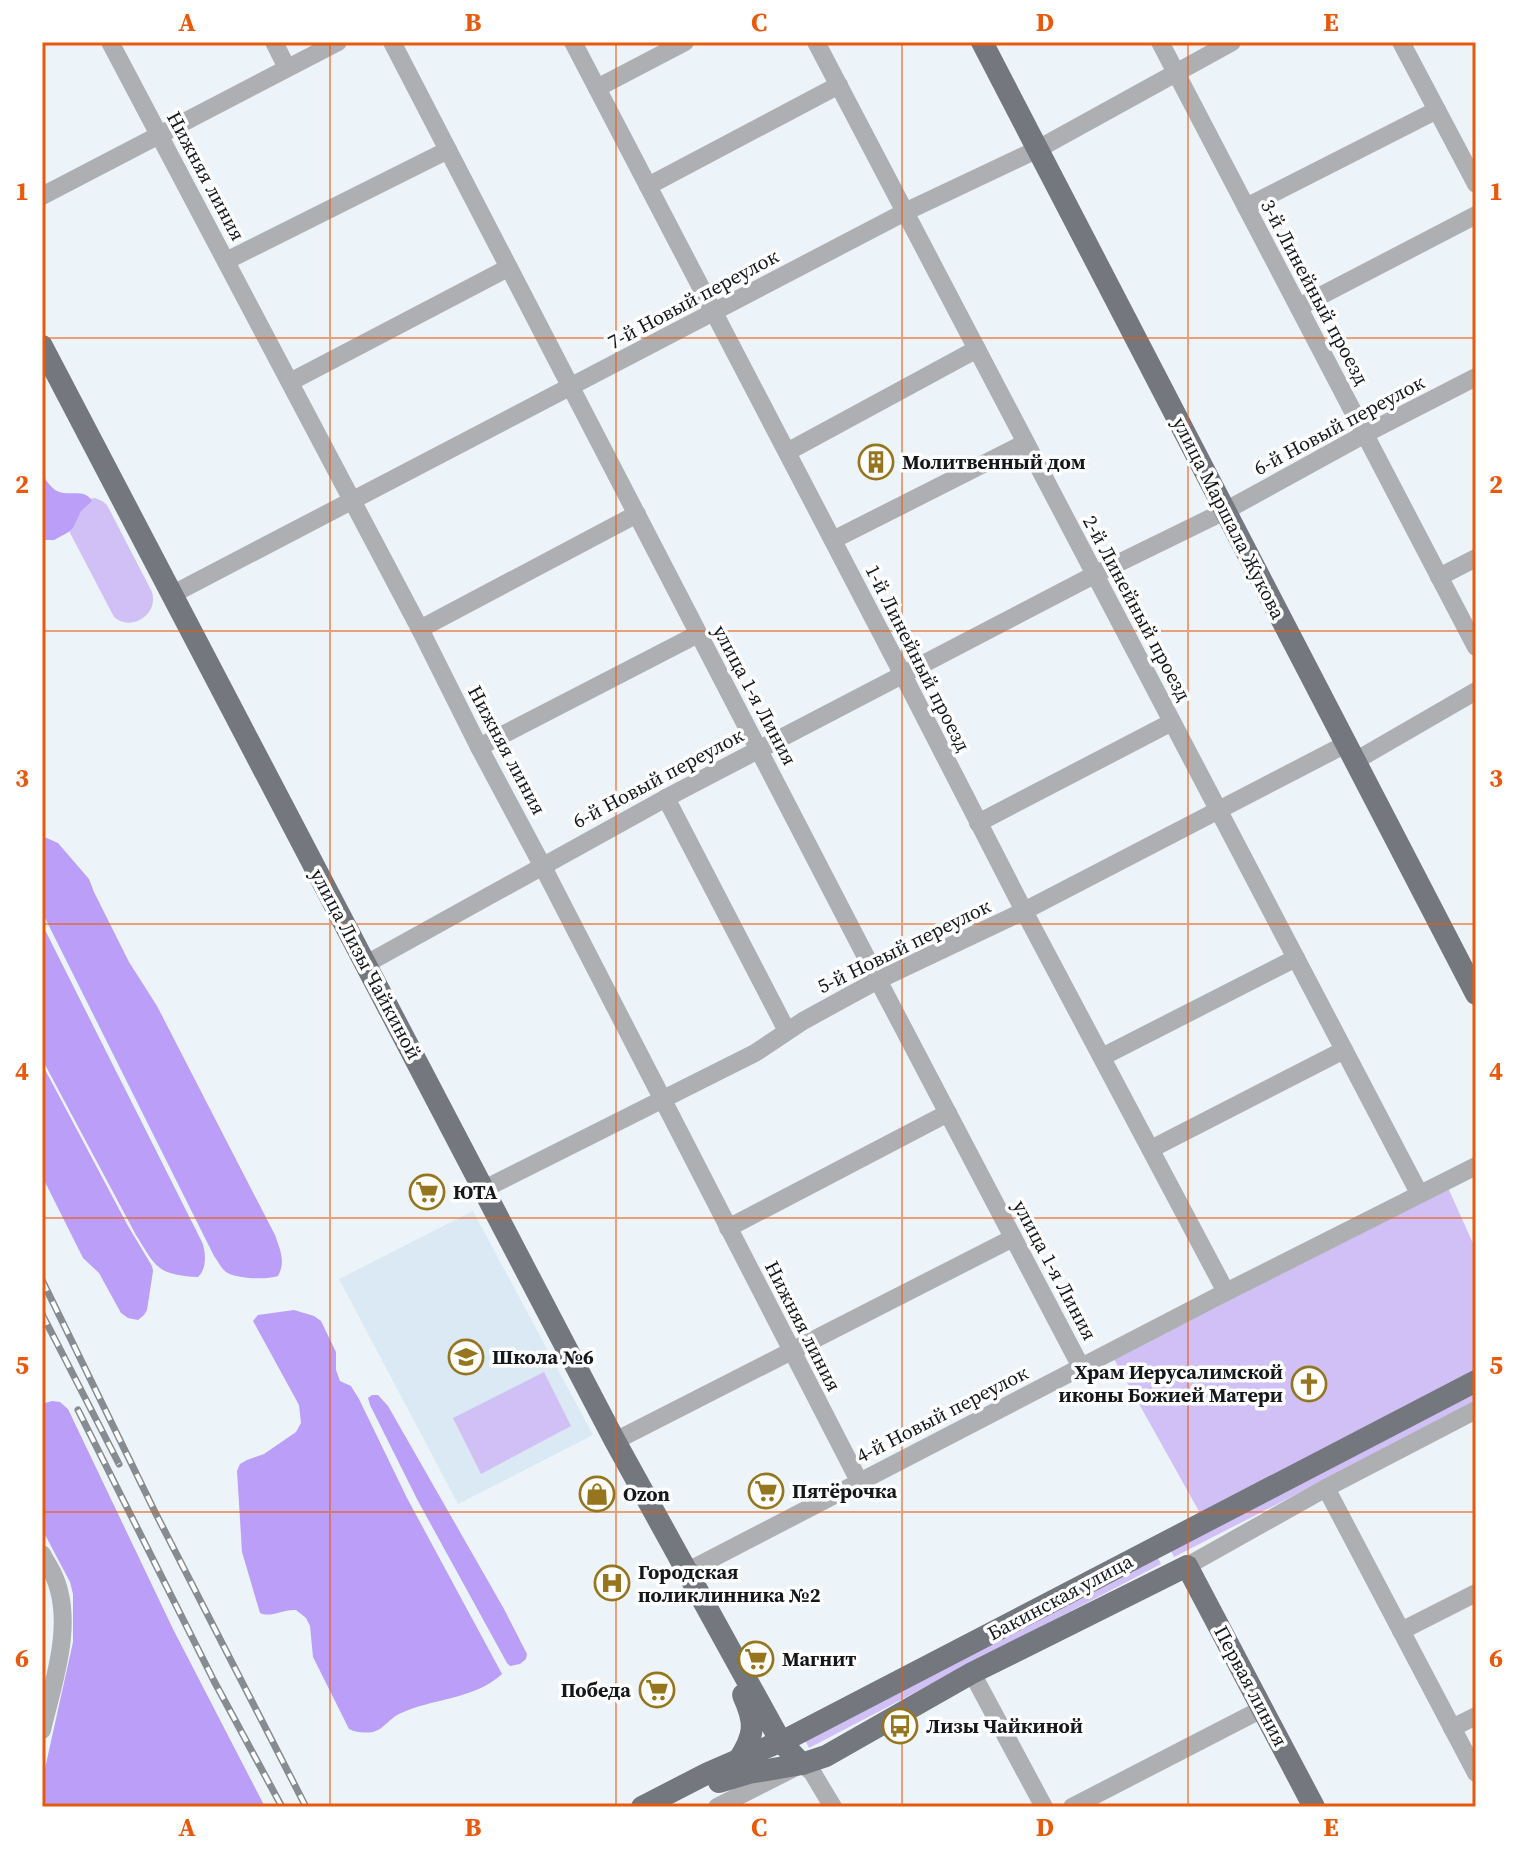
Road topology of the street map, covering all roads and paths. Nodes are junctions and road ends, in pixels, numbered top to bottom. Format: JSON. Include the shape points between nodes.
{"nodes":[{"id":1,"x":110,"y":42,"type":"edge"},
{"id":2,"x":274,"y":42,"type":"edge"},
{"id":3,"x":338,"y":42,"type":"edge"},
{"id":4,"x":392,"y":42,"type":"edge"},
{"id":5,"x":573,"y":42,"type":"edge"},
{"id":6,"x":685,"y":42,"type":"edge"},
{"id":7,"x":816,"y":42,"type":"edge"},
{"id":8,"x":982,"y":42,"type":"edge"},
{"id":9,"x":1160,"y":42,"type":"edge"},
{"id":10,"x":1232,"y":42,"type":"edge"},
{"id":11,"x":1401,"y":42,"type":"edge"},
{"id":12,"x":287,"y":68,"type":"junction"},
{"id":13,"x":1176,"y":72,"type":"junction"},
{"id":14,"x":839,"y":85,"type":"junction"},
{"id":15,"x":597,"y":88,"type":"junction"},
{"id":16,"x":1437,"y":110,"type":"junction"},
{"id":17,"x":159,"y":135,"type":"junction"},
{"id":18,"x":1038,"y":149,"type":"junction"},
{"id":19,"x":448,"y":150,"type":"junction"},
{"id":20,"x":1476,"y":184,"type":"edge"},
{"id":21,"x":648,"y":186,"type":"junction"},
{"id":22,"x":42,"y":196,"type":"edge"},
{"id":23,"x":1246,"y":207,"type":"junction"},
{"id":24,"x":905,"y":212,"type":"junction"},
{"id":25,"x":1476,"y":215,"type":"edge"},
{"id":26,"x":226,"y":261,"type":"junction"},
{"id":27,"x":508,"y":268,"type":"junction"},
{"id":28,"x":1299,"y":307,"type":"junction"},
{"id":29,"x":714,"y":312,"type":"junction"},
{"id":30,"x":42,"y":346,"type":"edge"},
{"id":31,"x":977,"y":349,"type":"junction"},
{"id":32,"x":1476,"y":377,"type":"edge"},
{"id":33,"x":290,"y":382,"type":"junction"},
{"id":34,"x":571,"y":388,"type":"junction"},
{"id":35,"x":1365,"y":434,"type":"junction"},
{"id":36,"x":1025,"y":443,"type":"junction"},
{"id":37,"x":787,"y":452,"type":"junction"},
{"id":38,"x":353,"y":502,"type":"junction"},
{"id":39,"x":1225,"y":511,"type":"junction"},
{"id":40,"x":637,"y":514,"type":"junction"},
{"id":41,"x":833,"y":540,"type":"junction"},
{"id":42,"x":1476,"y":558,"type":"edge"},
{"id":43,"x":1094,"y":575,"type":"junction"},
{"id":44,"x":1439,"y":577,"type":"junction"},
{"id":45,"x":173,"y":594,"type":"junction"},
{"id":46,"x":420,"y":629,"type":"junction"},
{"id":47,"x":698,"y":634,"type":"junction"},
{"id":48,"x":1476,"y":647,"type":"edge"},
{"id":49,"x":903,"y":675,"type":"junction"},
{"id":50,"x":1476,"y":691,"type":"edge"},
{"id":51,"x":1172,"y":722,"type":"junction"},
{"id":52,"x":479,"y":747,"type":"junction"},
{"id":53,"x":759,"y":750,"type":"junction"},
{"id":54,"x":1350,"y":753,"type":"junction"},
{"id":55,"x":666,"y":798,"type":"junction"},
{"id":56,"x":1218,"y":811,"type":"junction"},
{"id":57,"x":978,"y":823,"type":"junction"},
{"id":58,"x":542,"y":865,"type":"junction"},
{"id":59,"x":1024,"y":911,"type":"junction"},
{"id":60,"x":1296,"y":958,"type":"junction"},
{"id":61,"x":366,"y":964,"type":"junction"},
{"id":62,"x":878,"y":980,"type":"junction"},
{"id":63,"x":1476,"y":994,"type":"edge"},
{"id":64,"x":787,"y":1031,"type":"junction"},
{"id":65,"x":1344,"y":1050,"type":"junction"},
{"id":66,"x":1102,"y":1057,"type":"junction"},
{"id":67,"x":662,"y":1100,"type":"junction"},
{"id":68,"x":948,"y":1113,"type":"junction"},
{"id":69,"x":1151,"y":1149,"type":"junction"},
{"id":70,"x":1476,"y":1166,"type":"edge"},
{"id":71,"x":484,"y":1189,"type":"junction"},
{"id":72,"x":1419,"y":1193,"type":"junction"},
{"id":73,"x":728,"y":1228,"type":"junction"},
{"id":74,"x":1013,"y":1238,"type":"junction"},
{"id":75,"x":1226,"y":1292,"type":"junction"},
{"id":76,"x":791,"y":1351,"type":"junction"},
{"id":77,"x":1081,"y":1367,"type":"junction"},
{"id":78,"x":1476,"y":1381,"type":"edge"},
{"id":79,"x":1476,"y":1410,"type":"edge"},
{"id":80,"x":615,"y":1441,"type":"junction"},
{"id":81,"x":859,"y":1481,"type":"junction"},
{"id":82,"x":1326,"y":1488,"type":"junction"},
{"id":83,"x":42,"y":1554,"type":"edge"},
{"id":84,"x":1187,"y":1566,"type":"junction"},
{"id":85,"x":689,"y":1576,"type":"junction"},
{"id":86,"x":1476,"y":1593,"type":"edge"},
{"id":87,"x":1401,"y":1631,"type":"junction"},
{"id":88,"x":972,"y":1673,"type":"junction"},
{"id":89,"x":1262,"y":1709,"type":"junction"},
{"id":90,"x":1476,"y":1716,"type":"edge"},
{"id":91,"x":1452,"y":1728,"type":"junction"},
{"id":92,"x":42,"y":1730,"type":"edge"},
{"id":93,"x":781,"y":1742,"type":"junction"},
{"id":94,"x":802,"y":1764,"type":"junction"},
{"id":95,"x":1476,"y":1773,"type":"edge"},
{"id":96,"x":732,"y":1776,"type":"junction"},
{"id":97,"x":642,"y":1807,"type":"edge"},
{"id":98,"x":669,"y":1807,"type":"edge"},
{"id":99,"x":717,"y":1807,"type":"edge"},
{"id":100,"x":833,"y":1807,"type":"edge"},
{"id":101,"x":1044,"y":1807,"type":"edge"},
{"id":102,"x":1072,"y":1807,"type":"edge"},
{"id":103,"x":1314,"y":1807,"type":"edge"}],
"edges":[{"from":1,"to":17,"type":"street","name":"Нижняя линия"},
{"from":2,"to":12,"type":"street"},
{"from":3,"to":12,"type":"street"},
{"from":4,"to":19,"type":"street","name":"улица 1-я Линия"},
{"from":5,"to":15,"type":"street","name":"1-й Линейный проезд"},
{"from":6,"to":15,"type":"street"},
{"from":7,"to":14,"type":"street","name":"2-й Линейный проезд"},
{"from":8,"to":18,"type":"main road","name":"улица Маршала Жукова"},
{"from":9,"to":13,"type":"street","name":"3-й Линейный проезд"},
{"from":10,"to":13,"type":"street","name":"7-й Новый переулок"},
{"from":11,"to":16,"type":"street"},
{"from":12,"to":17,"type":"street"},
{"from":13,"to":18,"type":"street","name":"7-й Новый переулок"},
{"from":13,"to":23,"type":"street","name":"3-й Линейный проезд"},
{"from":14,"to":21,"type":"street"},
{"from":14,"to":24,"type":"street","name":"2-й Линейный проезд"},
{"from":15,"to":21,"type":"street","name":"1-й Линейный проезд"},
{"from":16,"to":20,"type":"street"},
{"from":16,"to":23,"type":"street"},
{"from":17,"to":22,"type":"street"},
{"from":17,"to":26,"type":"street","name":"Нижняя линия"},
{"from":18,"to":24,"type":"street","name":"7-й Новый переулок"},
{"from":18,"to":39,"type":"main road","name":"улица Маршала Жукова"},
{"from":19,"to":26,"type":"street"},
{"from":19,"to":27,"type":"street","name":"улица 1-я Линия"},
{"from":21,"to":29,"type":"street","name":"1-й Линейный проезд"},
{"from":23,"to":28,"type":"street","name":"3-й Линейный проезд"},
{"from":24,"to":29,"type":"street","name":"7-й Новый переулок"},
{"from":24,"to":31,"type":"street","name":"2-й Линейный проезд"},
{"from":25,"to":28,"type":"street"},
{"from":26,"to":33,"type":"street","name":"Нижняя линия"},
{"from":27,"to":33,"type":"street"},
{"from":27,"to":34,"type":"street","name":"улица 1-я Линия"},
{"from":28,"to":35,"type":"street","name":"3-й Линейный проезд"},
{"from":29,"to":34,"type":"street","name":"7-й Новый переулок"},
{"from":29,"to":37,"type":"street","name":"1-й Линейный проезд"},
{"from":30,"to":45,"type":"main road","name":"улица Лизы Чайкиной"},
{"from":31,"to":36,"type":"street","name":"2-й Линейный проезд"},
{"from":31,"to":37,"type":"street"},
{"from":32,"to":35,"type":"street","name":"6-й Новый переулок"},
{"from":33,"to":38,"type":"street","name":"Нижняя линия"},
{"from":34,"to":38,"type":"street","name":"7-й Новый переулок"},
{"from":34,"to":40,"type":"street","name":"улица 1-я Линия"},
{"from":35,"to":39,"type":"street","name":"6-й Новый переулок"},
{"from":35,"to":44,"type":"street","name":"3-й Линейный проезд"},
{"from":36,"to":41,"type":"street"},
{"from":36,"to":43,"type":"street","name":"2-й Линейный проезд"},
{"from":37,"to":41,"type":"street","name":"1-й Линейный проезд"},
{"from":38,"to":45,"type":"street","name":"7-й Новый переулок"},
{"from":38,"to":46,"type":"street","name":"Нижняя линия"},
{"from":39,"to":43,"type":"street","name":"6-й Новый переулок"},
{"from":39,"to":54,"type":"main road","name":"улица Маршала Жукова"},
{"from":40,"to":46,"type":"street"},
{"from":40,"to":47,"type":"street","name":"улица 1-я Линия"},
{"from":41,"to":49,"type":"street","name":"1-й Линейный проезд"},
{"from":42,"to":44,"type":"street"},
{"from":43,"to":49,"type":"street","name":"6-й Новый переулок"},
{"from":43,"to":51,"type":"street","name":"2-й Линейный проезд"},
{"from":44,"to":48,"type":"street","name":"3-й Линейный проезд"},
{"from":45,"to":61,"type":"main road","name":"улица Лизы Чайкиной"},
{"from":46,"to":52,"type":"street","name":"Нижняя линия"},
{"from":47,"to":52,"type":"street"},
{"from":47,"to":53,"type":"street","name":"улица 1-я Линия"},
{"from":49,"to":53,"type":"street","name":"6-й Новый переулок"},
{"from":49,"to":57,"type":"street","name":"1-й Линейный проезд"},
{"from":50,"to":54,"type":"street","name":"5-й Новый переулок"},
{"from":51,"to":56,"type":"street","name":"2-й Линейный проезд"},
{"from":51,"to":57,"type":"street"},
{"from":52,"to":58,"type":"street","name":"Нижняя линия"},
{"from":53,"to":55,"type":"street","name":"6-й Новый переулок"},
{"from":53,"to":62,"type":"street","name":"улица 1-я Линия"},
{"from":54,"to":56,"type":"street","name":"5-й Новый переулок"},
{"from":54,"to":63,"type":"main road","name":"улица Маршала Жукова"},
{"from":55,"to":58,"type":"street","name":"6-й Новый переулок"},
{"from":55,"to":64,"type":"street"},
{"from":56,"to":59,"type":"street","name":"5-й Новый переулок"},
{"from":56,"to":60,"type":"street","name":"2-й Линейный проезд"},
{"from":57,"to":59,"type":"street","name":"1-й Линейный проезд"},
{"from":58,"to":61,"type":"street","name":"6-й Новый переулок"},
{"from":58,"to":67,"type":"street","name":"Нижняя линия"},
{"from":59,"to":62,"type":"street","name":"5-й Новый переулок"},
{"from":59,"to":66,"type":"street","name":"1-й Линейный проезд"},
{"from":60,"to":65,"type":"street","name":"2-й Линейный проезд"},
{"from":60,"to":66,"type":"street"},
{"from":61,"to":71,"type":"main road","name":"улица Лизы Чайкиной"},
{"from":62,"to":64,"type":"street","name":"5-й Новый переулок"},
{"from":62,"to":68,"type":"street","name":"улица 1-я Линия"},
{"from":64,"to":67,"type":"street","name":"5-й Новый переулок"},
{"from":65,"to":69,"type":"street"},
{"from":65,"to":72,"type":"street","name":"2-й Линейный проезд"},
{"from":66,"to":69,"type":"street","name":"1-й Линейный проезд"},
{"from":67,"to":71,"type":"street","name":"5-й Новый переулок"},
{"from":67,"to":73,"type":"street","name":"Нижняя линия"},
{"from":68,"to":73,"type":"street"},
{"from":68,"to":74,"type":"street","name":"улица 1-я Линия"},
{"from":69,"to":75,"type":"street","name":"1-й Линейный проезд"},
{"from":70,"to":72,"type":"street","name":"4-й Новый переулок"},
{"from":71,"to":80,"type":"main road","name":"улица Лизы Чайкиной"},
{"from":72,"to":75,"type":"street","name":"4-й Новый переулок"},
{"from":73,"to":76,"type":"street","name":"Нижняя линия"},
{"from":74,"to":76,"type":"street"},
{"from":74,"to":77,"type":"street","name":"улица 1-я Линия"},
{"from":75,"to":77,"type":"street","name":"4-й Новый переулок"},
{"from":76,"to":80,"type":"street"},
{"from":76,"to":81,"type":"street","name":"Нижняя линия"},
{"from":77,"to":81,"type":"street","name":"4-й Новый переулок"},
{"from":78,"to":93,"type":"main road","name":"Бакинская улица"},
{"from":79,"to":82,"type":"street","name":"Бакинская улица"},
{"from":80,"to":85,"type":"main road","name":"улица Лизы Чайкиной"},
{"from":81,"to":85,"type":"street","name":"4-й Новый переулок"},
{"from":82,"to":84,"type":"street","name":"Бакинская улица"},
{"from":82,"to":87,"type":"street"},
{"from":83,"to":92,"type":"street","via":[[55,1578],[63,1623]]},
{"from":84,"to":88,"type":"main road","name":"Бакинская улица"},
{"from":84,"to":89,"type":"main road","name":"Первая линия"},
{"from":85,"to":93,"type":"main road","name":"улица Лизы Чайкиной"},
{"from":85,"to":96,"type":"main road","name":"улица Лизы Чайкиной","via":[[752,1717],[752,1737]]},
{"from":86,"to":87,"type":"street"},
{"from":87,"to":91,"type":"street"},
{"from":88,"to":94,"type":"main road","name":"Бакинская улица","via":[[826,1756]]},
{"from":88,"to":101,"type":"street"},
{"from":89,"to":102,"type":"street"},
{"from":89,"to":103,"type":"main road","name":"Первая линия"},
{"from":90,"to":91,"type":"street"},
{"from":91,"to":95,"type":"street"},
{"from":93,"to":94,"type":"main road","name":"улица Лизы Чайкиной"},
{"from":93,"to":96,"type":"main road","name":"Бакинская улица"},
{"from":94,"to":96,"type":"main road","name":"Бакинская улица"},
{"from":94,"to":100,"type":"street","name":"улица Лизы Чайкиной"},
{"from":96,"to":97,"type":"main road","name":"Бакинская улица"},
{"from":96,"to":98,"type":"main road","name":"Бакинская улица"},
{"from":96,"to":99,"type":"street"}]}
